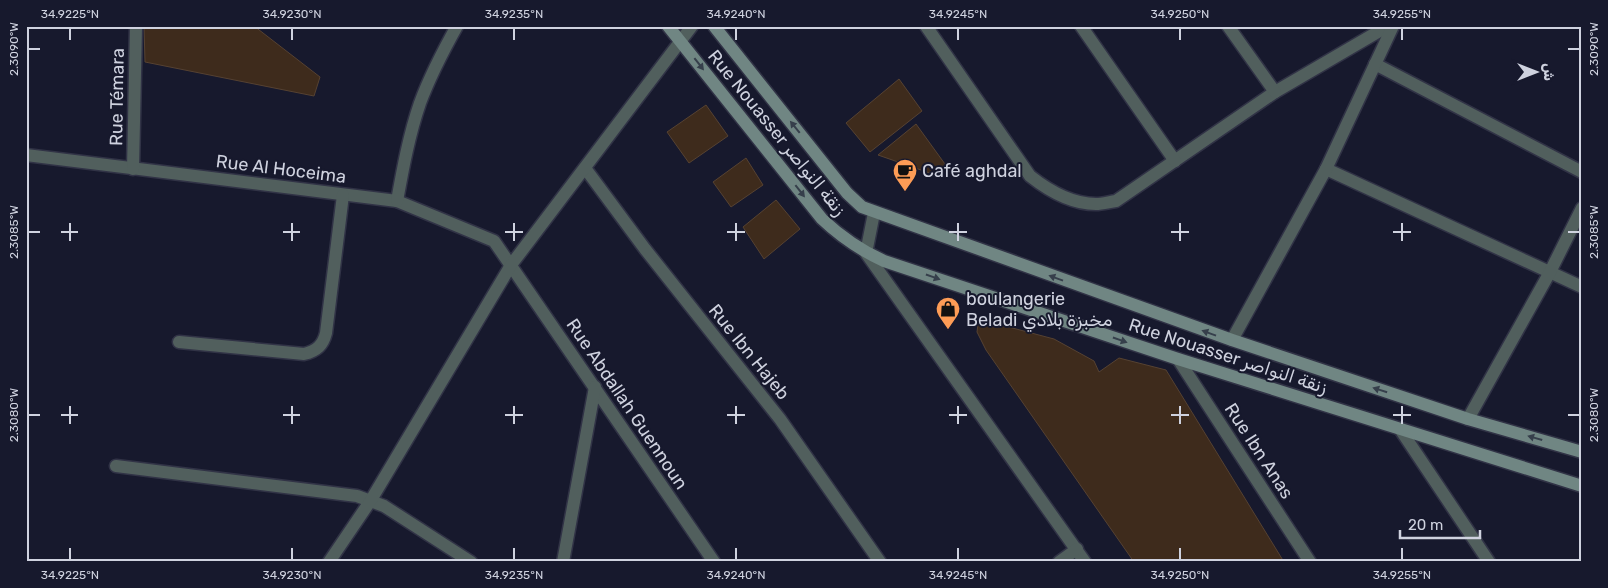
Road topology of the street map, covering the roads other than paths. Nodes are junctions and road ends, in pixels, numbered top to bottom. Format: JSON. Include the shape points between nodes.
{"nodes":[{"id":1,"x":136,"y":26,"type":"edge"},
{"id":2,"x":457,"y":26,"type":"edge"},
{"id":3,"x":668,"y":26,"type":"edge"},
{"id":4,"x":692,"y":26,"type":"edge"},
{"id":5,"x":714,"y":26,"type":"edge"},
{"id":6,"x":926,"y":26,"type":"edge"},
{"id":7,"x":1081,"y":26,"type":"edge"},
{"id":8,"x":1228,"y":26,"type":"edge"},
{"id":9,"x":1388,"y":26,"type":"edge"},
{"id":10,"x":1393,"y":26,"type":"edge"},
{"id":11,"x":681,"y":42,"type":"junction"},
{"id":12,"x":1375,"y":64,"type":"junction"},
{"id":13,"x":1275,"y":92,"type":"junction"},
{"id":14,"x":26,"y":155,"type":"edge"},
{"id":15,"x":1175,"y":161,"type":"junction"},
{"id":16,"x":133,"y":168,"type":"junction"},
{"id":17,"x":585,"y":168,"type":"junction"},
{"id":18,"x":1326,"y":168,"type":"junction"},
{"id":19,"x":1582,"y":172,"type":"edge"},
{"id":20,"x":343,"y":195,"type":"junction"},
{"id":21,"x":397,"y":202,"type":"junction"},
{"id":22,"x":1582,"y":208,"type":"edge"},
{"id":23,"x":874,"y":213,"type":"junction"},
{"id":24,"x":866,"y":253,"type":"junction"},
{"id":25,"x":511,"y":266,"type":"junction"},
{"id":26,"x":1550,"y":272,"type":"junction"},
{"id":27,"x":1582,"y":286,"type":"edge"},
{"id":28,"x":1232,"y":340,"type":"junction"},
{"id":29,"x":179,"y":342,"type":"dead end"},
{"id":30,"x":1178,"y":359,"type":"junction"},
{"id":31,"x":595,"y":387,"type":"junction"},
{"id":32,"x":1468,"y":419,"type":"junction"},
{"id":33,"x":1400,"y":429,"type":"junction"},
{"id":34,"x":1582,"y":452,"type":"edge"},
{"id":35,"x":116,"y":466,"type":"dead end"},
{"id":36,"x":1582,"y":486,"type":"edge"},
{"id":37,"x":371,"y":500,"type":"junction"},
{"id":38,"x":1077,"y":549,"type":"junction"},
{"id":39,"x":329,"y":562,"type":"edge"},
{"id":40,"x":471,"y":562,"type":"edge"},
{"id":41,"x":563,"y":562,"type":"edge"},
{"id":42,"x":714,"y":562,"type":"edge"},
{"id":43,"x":880,"y":562,"type":"edge"},
{"id":44,"x":1059,"y":562,"type":"edge"},
{"id":45,"x":1085,"y":562,"type":"edge"},
{"id":46,"x":1310,"y":562,"type":"edge"},
{"id":47,"x":1489,"y":562,"type":"edge"}],
"edges":[{"from":1,"to":16,"type":"street","name":"Rue Témara"},
{"from":2,"to":21,"type":"street","via":[[420,103],[406,152]]},
{"from":3,"to":11,"type":"main road","name":"Rue Nouasser زنقة النواصر"},
{"from":4,"to":11,"type":"street"},
{"from":23,"to":5,"type":"main road","name":"Rue Nouasser زنقة النواصر","one_way":true,"via":[[847,193]]},
{"from":6,"to":15,"type":"street","via":[[1030,176],[1046,189],[1066,198],[1095,204],[1116,201]]},
{"from":7,"to":15,"type":"street"},
{"from":8,"to":13,"type":"street"},
{"from":9,"to":13,"type":"street"},
{"from":10,"to":12,"type":"street"},
{"from":11,"to":17,"type":"street"},
{"from":11,"to":24,"type":"main road","name":"Rue Nouasser زنقة النواصر","one_way":true,"via":[[822,219]]},
{"from":12,"to":18,"type":"street"},
{"from":12,"to":19,"type":"street"},
{"from":13,"to":15,"type":"street"},
{"from":14,"to":16,"type":"street","name":"Rue Al Hoceima"},
{"from":16,"to":20,"type":"street","name":"Rue Al Hoceima"},
{"from":17,"to":25,"type":"street"},
{"from":17,"to":43,"type":"street","name":"Rue Ibn Hajeb","via":[[780,419]]},
{"from":18,"to":26,"type":"street"},
{"from":18,"to":28,"type":"street"},
{"from":20,"to":21,"type":"street","name":"Rue Al Hoceima"},
{"from":20,"to":29,"type":"street","via":[[326,333],[316,350],[304,354]]},
{"from":21,"to":25,"type":"street","name":"Rue Al Hoceima","via":[[494,241]]},
{"from":22,"to":26,"type":"street"},
{"from":23,"to":24,"type":"street","name":"Rue Nouasser زنقة النواصر"},
{"from":28,"to":23,"type":"main road","one_way":true},
{"from":24,"to":30,"type":"main road","name":"Rue Nouasser زنقة النواصر","one_way":true},
{"from":24,"to":38,"type":"street","name":"Rue Nouasser زنقة النواصر"},
{"from":25,"to":31,"type":"street","name":"Rue Abdallah Guennoun"},
{"from":25,"to":37,"type":"street"},
{"from":26,"to":27,"type":"street"},
{"from":26,"to":32,"type":"street"},
{"from":32,"to":28,"type":"main road","one_way":true},
{"from":30,"to":33,"type":"main road","name":"Rue Nouasser زنقة النواصر"},
{"from":30,"to":46,"type":"street","name":"Rue Ibn Anas"},
{"from":31,"to":41,"type":"street"},
{"from":31,"to":42,"type":"street","name":"Rue Abdallah Guennoun"},
{"from":34,"to":32,"type":"main road","one_way":true},
{"from":33,"to":36,"type":"main road","name":"Rue Nouasser زنقة النواصر"},
{"from":33,"to":47,"type":"street"},
{"from":35,"to":37,"type":"street","via":[[342,493]]},
{"from":37,"to":39,"type":"street"},
{"from":37,"to":40,"type":"street","via":[[396,512]]},
{"from":38,"to":44,"type":"street"},
{"from":38,"to":45,"type":"street","name":"Rue Nouasser زنقة النواصر"}]}
